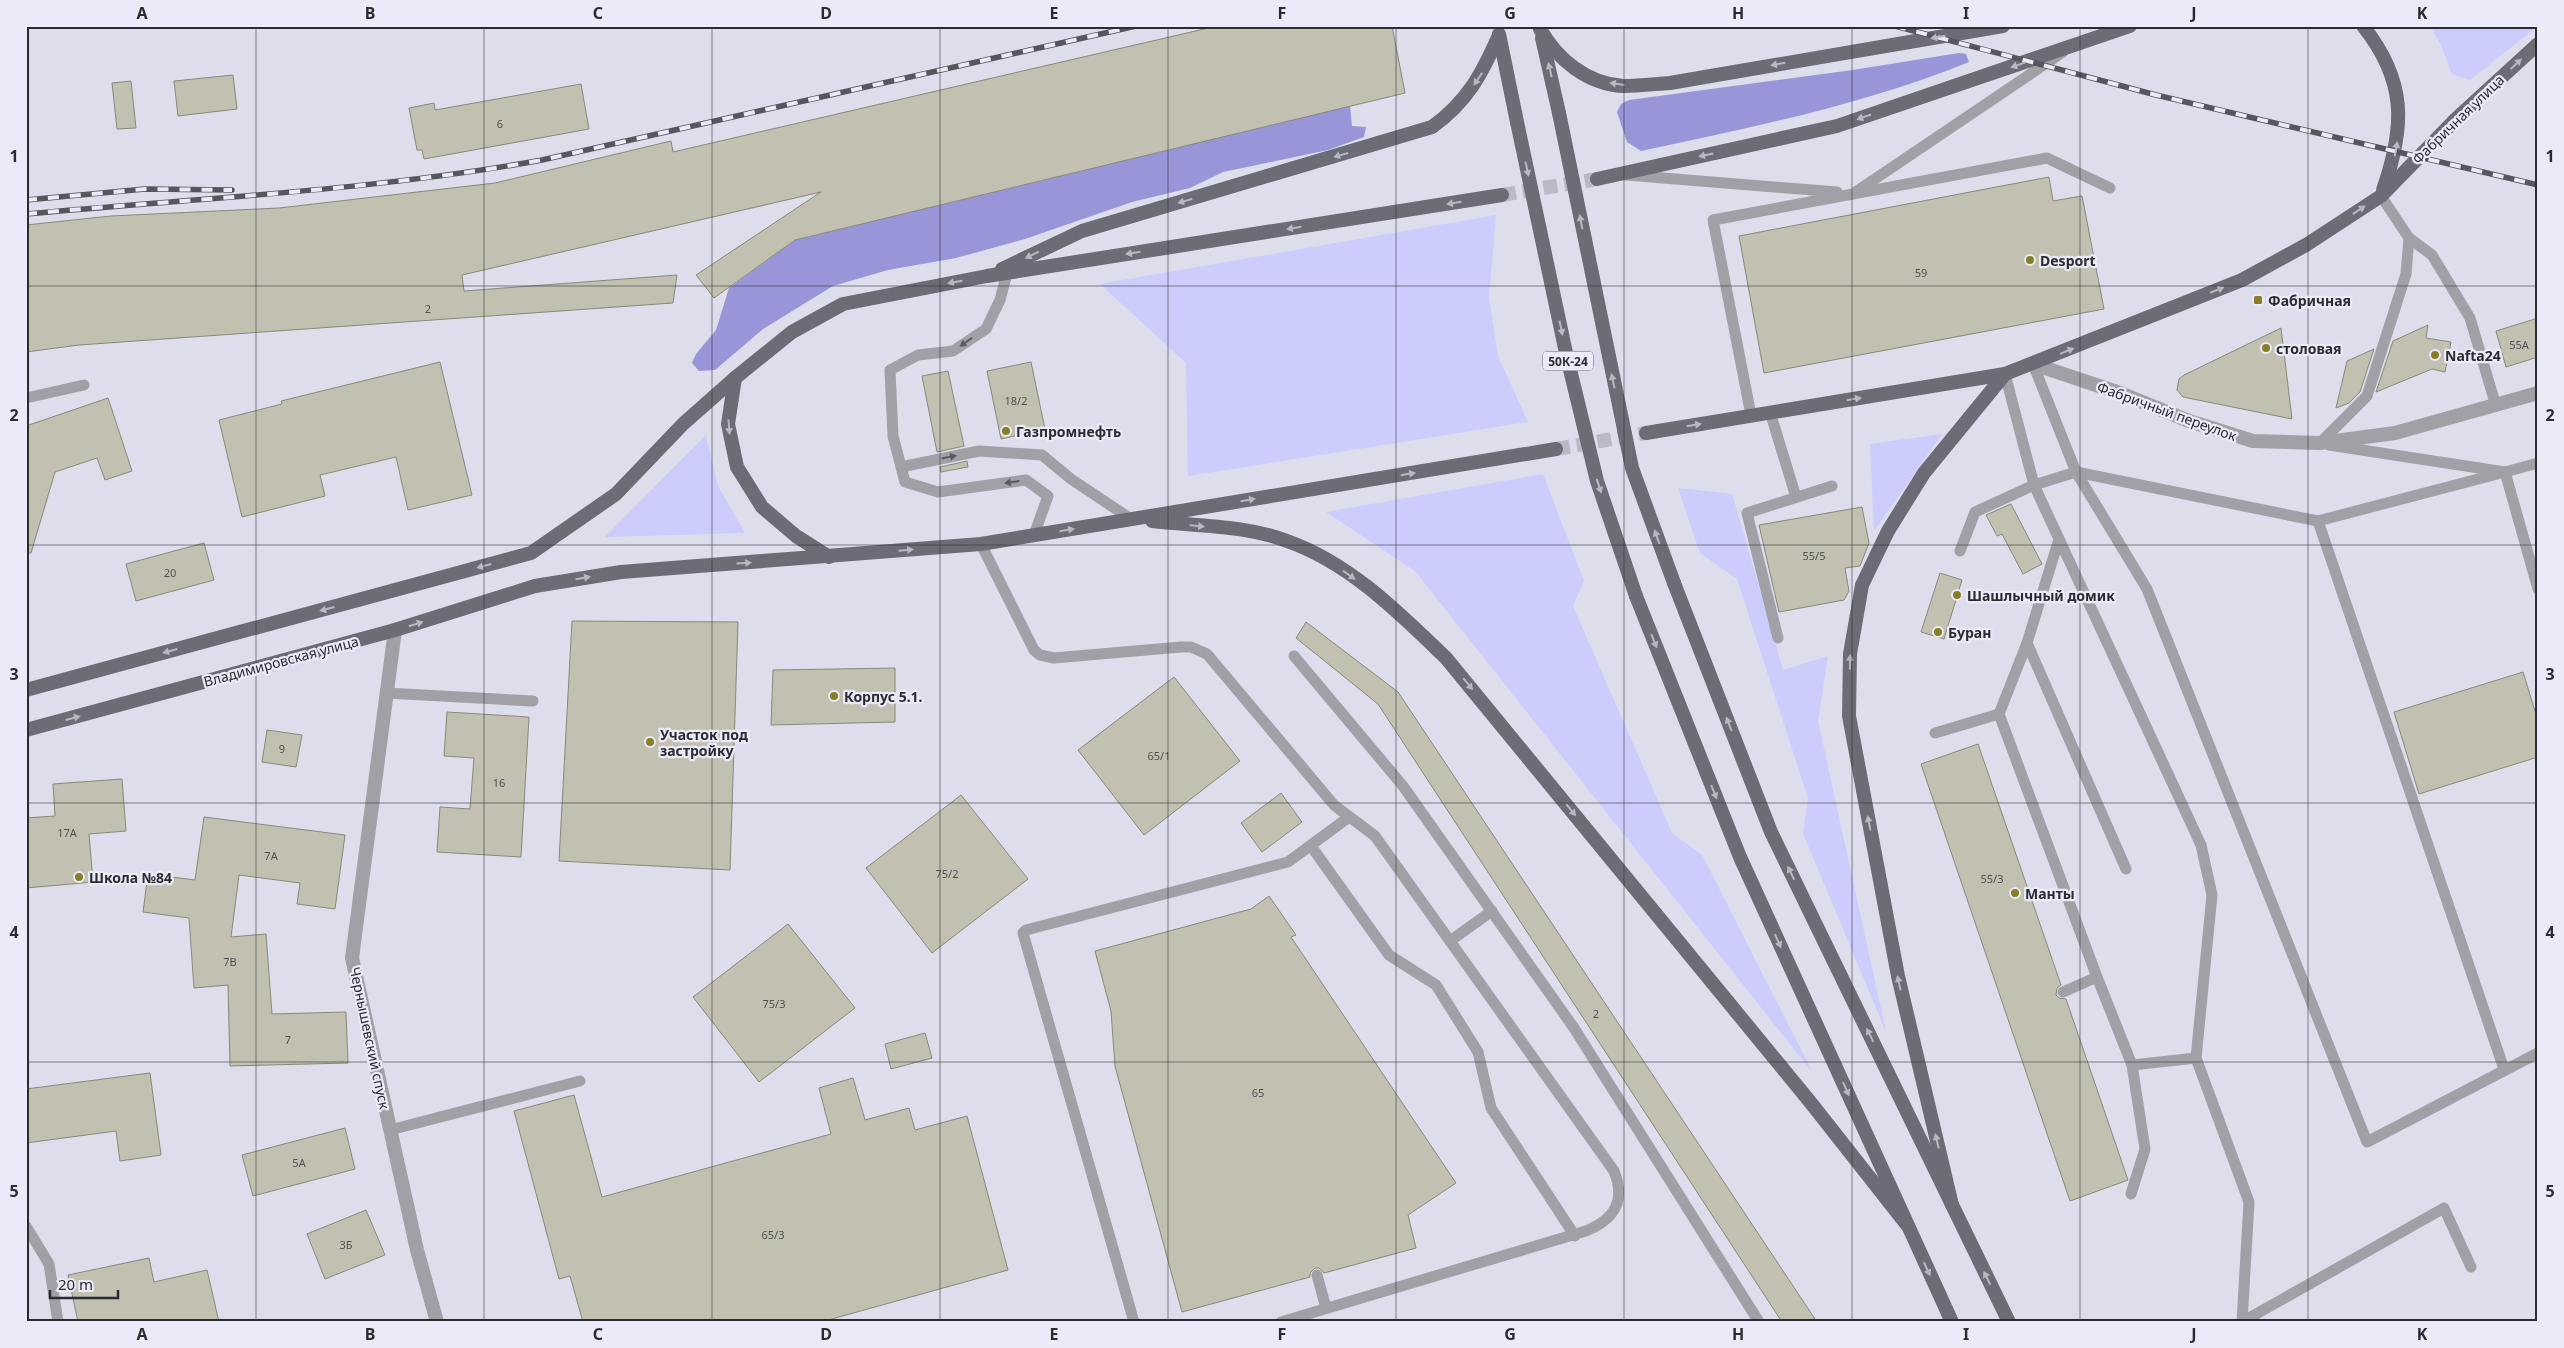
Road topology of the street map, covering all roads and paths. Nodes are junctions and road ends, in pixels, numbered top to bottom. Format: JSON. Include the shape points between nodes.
{"nodes":[{"id":1,"x":2003,"y":26,"type":"edge"},
{"id":2,"x":2130,"y":26,"type":"edge"},
{"id":3,"x":2363,"y":26,"type":"edge"},
{"id":4,"x":1540,"y":27,"type":"edge"},
{"id":5,"x":1498,"y":31,"type":"edge"},
{"id":6,"x":2072,"y":46,"type":"junction"},
{"id":7,"x":2535,"y":50,"type":"edge"},
{"id":8,"x":1617,"y":174,"type":"junction"},
{"id":9,"x":1597,"y":179,"type":"tunnel mouth"},
{"id":10,"x":2110,"y":188,"type":"dead end"},
{"id":11,"x":1853,"y":194,"type":"junction"},
{"id":12,"x":1502,"y":195,"type":"tunnel mouth"},
{"id":13,"x":2381,"y":196,"type":"junction"},
{"id":14,"x":2409,"y":238,"type":"junction"},
{"id":15,"x":1007,"y":273,"type":"junction"},
{"id":16,"x":987,"y":276,"type":"junction"},
{"id":17,"x":2033,"y":364,"type":"junction"},
{"id":18,"x":2005,"y":374,"type":"junction"},
{"id":19,"x":735,"y":378,"type":"junction"},
{"id":20,"x":84,"y":385,"type":"dead end"},
{"id":21,"x":2538,"y":393,"type":"edge"},
{"id":22,"x":26,"y":398,"type":"edge"},
{"id":23,"x":2496,"y":406,"type":"junction"},
{"id":24,"x":1770,"y":412,"type":"junction"},
{"id":25,"x":1751,"y":415,"type":"junction"},
{"id":26,"x":1646,"y":433,"type":"tunnel mouth"},
{"id":27,"x":2320,"y":443,"type":"junction"},
{"id":28,"x":1556,"y":449,"type":"tunnel mouth"},
{"id":29,"x":2538,"y":463,"type":"edge"},
{"id":30,"x":901,"y":467,"type":"junction"},
{"id":31,"x":2076,"y":472,"type":"junction"},
{"id":32,"x":2506,"y":472,"type":"junction"},
{"id":33,"x":2034,"y":485,"type":"junction"},
{"id":34,"x":1832,"y":486,"type":"dead end"},
{"id":35,"x":1796,"y":497,"type":"junction"},
{"id":36,"x":1131,"y":519,"type":"junction"},
{"id":37,"x":2318,"y":521,"type":"junction"},
{"id":38,"x":1034,"y":535,"type":"junction"},
{"id":39,"x":2059,"y":539,"type":"junction"},
{"id":40,"x":981,"y":544,"type":"junction"},
{"id":41,"x":1960,"y":551,"type":"dead end"},
{"id":42,"x":829,"y":557,"type":"junction"},
{"id":43,"x":2538,"y":589,"type":"edge"},
{"id":44,"x":396,"y":630,"type":"junction"},
{"id":45,"x":1778,"y":638,"type":"dead end"},
{"id":46,"x":2027,"y":643,"type":"junction"},
{"id":47,"x":1294,"y":656,"type":"dead end"},
{"id":48,"x":26,"y":690,"type":"edge"},
{"id":49,"x":386,"y":693,"type":"junction"},
{"id":50,"x":533,"y":701,"type":"dead end"},
{"id":51,"x":1998,"y":714,"type":"junction"},
{"id":52,"x":26,"y":730,"type":"edge"},
{"id":53,"x":1935,"y":733,"type":"dead end"},
{"id":54,"x":1349,"y":817,"type":"junction"},
{"id":55,"x":1311,"y":846,"type":"junction"},
{"id":56,"x":2126,"y":869,"type":"dead end"},
{"id":57,"x":1492,"y":912,"type":"junction"},
{"id":58,"x":1450,"y":941,"type":"junction"},
{"id":59,"x":2097,"y":977,"type":"junction"},
{"id":60,"x":2063,"y":992,"type":"dead end"},
{"id":61,"x":2538,"y":1053,"type":"edge"},
{"id":62,"x":2196,"y":1058,"type":"junction"},
{"id":63,"x":2132,"y":1065,"type":"junction"},
{"id":64,"x":2504,"y":1069,"type":"junction"},
{"id":65,"x":580,"y":1082,"type":"dead end"},
{"id":66,"x":390,"y":1130,"type":"junction"},
{"id":67,"x":2132,"y":1194,"type":"dead end"},
{"id":68,"x":1952,"y":1205,"type":"junction"},
{"id":69,"x":1907,"y":1224,"type":"junction"},
{"id":70,"x":26,"y":1226,"type":"edge"},
{"id":71,"x":1575,"y":1236,"type":"junction"},
{"id":72,"x":2471,"y":1267,"type":"dead end"},
{"id":73,"x":1317,"y":1275,"type":"dead end"},
{"id":74,"x":1326,"y":1308,"type":"junction"},
{"id":75,"x":58,"y":1322,"type":"edge"},
{"id":76,"x":437,"y":1322,"type":"edge"},
{"id":77,"x":1134,"y":1322,"type":"edge"},
{"id":78,"x":1280,"y":1322,"type":"edge"},
{"id":79,"x":1759,"y":1322,"type":"edge"},
{"id":80,"x":1952,"y":1322,"type":"edge"},
{"id":81,"x":2009,"y":1322,"type":"edge"},
{"id":82,"x":2242,"y":1322,"type":"edge"}],
"edges":[{"from":1,"to":4,"type":"main road","one_way":true,"via":[[1670,83],[1623,86],[1604,82],[1570,65],[1558,54]]},
{"from":2,"to":6,"type":"main road"},
{"from":13,"to":3,"type":"main road","one_way":true,"via":[[2400,125],[2395,88],[2381,49]]},
{"from":68,"to":4,"type":"main road","number":"50К-24","one_way":true,"bridge":true,"via":[[1771,832],[1632,468]]},
{"from":5,"to":16,"type":"main road","one_way":true,"via":[[1484,69],[1462,103],[1432,127],[1082,231]]},
{"from":5,"to":69,"type":"main road","number":"50К-24","one_way":true,"bridge":true,"via":[[1596,481],[1636,596],[1740,856]]},
{"from":6,"to":8,"type":"main road","one_way":true,"via":[[1837,126]]},
{"from":6,"to":11,"type":"lane"},
{"from":13,"to":7,"type":"main road","name":"Фабричная улица","one_way":true,"via":[[2456,119]]},
{"from":8,"to":9,"type":"main road"},
{"from":8,"to":11,"type":"lane"},
{"from":10,"to":11,"type":"lane","via":[[2047,158]]},
{"from":11,"to":25,"type":"lane","via":[[1713,220]]},
{"from":12,"to":15,"type":"main road","one_way":true},
{"from":13,"to":14,"type":"lane"},
{"from":17,"to":13,"type":"main road","name":"Фабричная улица","one_way":true,"via":[[2242,280],[2306,245]]},
{"from":14,"to":23,"type":"lane","via":[[2432,255],[2470,318]]},
{"from":14,"to":27,"type":"lane","via":[[2406,274],[2367,396]]},
{"from":15,"to":16,"type":"main road"},
{"from":15,"to":30,"type":"lane","one_way":true,"via":[[1000,300],[986,329],[953,351],[918,355],[890,370],[893,436]]},
{"from":16,"to":19,"type":"main road","one_way":true,"via":[[843,304],[792,332]]},
{"from":17,"to":18,"type":"main road","name":"Фабричная улица"},
{"from":17,"to":27,"type":"street","name":"Фабричный переулок","via":[[2253,441]]},
{"from":17,"to":31,"type":"lane"},
{"from":24,"to":18,"type":"main road","name":"Фабричная улица","one_way":true},
{"from":18,"to":33,"type":"lane"},
{"from":68,"to":18,"type":"main road","one_way":true,"via":[[1898,976],[1849,716],[1850,654],[1862,585],[1888,531],[1924,473]]},
{"from":19,"to":42,"type":"main road","one_way":true,"via":[[728,424],[737,466],[762,508],[796,536]]},
{"from":19,"to":48,"type":"main road","one_way":true,"via":[[683,424],[616,494],[531,553]]},
{"from":20,"to":22,"type":"lane"},
{"from":21,"to":23,"type":"street","name":"Фабричный переулок"},
{"from":23,"to":27,"type":"street","name":"Фабричный переулок","via":[[2396,433]]},
{"from":24,"to":25,"type":"main road","name":"Фабричная улица"},
{"from":24,"to":35,"type":"lane"},
{"from":26,"to":25,"type":"main road","name":"Фабричная улица","one_way":true},
{"from":27,"to":32,"type":"lane"},
{"from":36,"to":28,"type":"main road","one_way":true},
{"from":29,"to":32,"type":"lane"},
{"from":30,"to":36,"type":"lane","one_way":true,"via":[[979,452],[1042,455]]},
{"from":38,"to":30,"type":"lane","one_way":true,"via":[[1048,496],[1026,480],[938,492],[905,482]]},
{"from":31,"to":33,"type":"lane"},
{"from":31,"to":37,"type":"lane"},
{"from":31,"to":64,"type":"lane","via":[[2147,589],[2366,1142]]},
{"from":32,"to":37,"type":"lane"},
{"from":32,"to":43,"type":"lane"},
{"from":33,"to":39,"type":"lane"},
{"from":33,"to":41,"type":"lane","via":[[1975,512]]},
{"from":34,"to":35,"type":"lane"},
{"from":35,"to":45,"type":"lane","via":[[1748,513]]},
{"from":38,"to":36,"type":"main road","name":"Владимировская улица","one_way":true},
{"from":36,"to":69,"type":"main road","one_way":true,"via":[[1246,530],[1287,540],[1322,556],[1389,603],[1446,658]]},
{"from":37,"to":64,"type":"lane"},
{"from":38,"to":40,"type":"main road","name":"Владимировская улица"},
{"from":39,"to":46,"type":"lane"},
{"from":39,"to":62,"type":"lane","via":[[2201,845],[2212,895]]},
{"from":42,"to":40,"type":"main road","name":"Владимировская улица","one_way":true},
{"from":40,"to":54,"type":"lane","via":[[1034,650],[1040,655],[1054,658],[1181,646],[1200,650],[1207,654],[1334,805]]},
{"from":44,"to":42,"type":"main road","name":"Владимировская улица","one_way":true,"via":[[534,586],[621,572]]},
{"from":44,"to":49,"type":"street","name":"Чернышевский спуск"},
{"from":52,"to":44,"type":"main road","name":"Владимировская улица","one_way":true},
{"from":46,"to":51,"type":"lane"},
{"from":46,"to":56,"type":"lane"},
{"from":47,"to":57,"type":"lane","via":[[1403,786]]},
{"from":49,"to":50,"type":"lane"},
{"from":49,"to":66,"type":"street","name":"Чернышевский спуск","via":[[352,958]]},
{"from":51,"to":53,"type":"lane"},
{"from":51,"to":59,"type":"lane"},
{"from":54,"to":55,"type":"lane"},
{"from":54,"to":58,"type":"lane","via":[[1375,836]]},
{"from":55,"to":71,"type":"lane","via":[[1388,955],[1436,985],[1477,1049],[1491,1108]]},
{"from":55,"to":77,"type":"lane","via":[[1288,862],[1023,933]]},
{"from":57,"to":58,"type":"lane"},
{"from":57,"to":79,"type":"lane","via":[[1574,1028]]},
{"from":58,"to":71,"type":"lane","via":[[1614,1171],[1618,1194],[1612,1217],[1602,1225]]},
{"from":59,"to":60,"type":"lane"},
{"from":59,"to":63,"type":"lane"},
{"from":61,"to":64,"type":"lane"},
{"from":62,"to":63,"type":"lane"},
{"from":62,"to":82,"type":"lane","via":[[2249,1202]]},
{"from":63,"to":67,"type":"lane","via":[[2145,1149]]},
{"from":65,"to":66,"type":"lane"},
{"from":66,"to":76,"type":"street","name":"Чернышевский спуск"},
{"from":81,"to":68,"type":"main road","one_way":true},
{"from":69,"to":80,"type":"main road","one_way":true},
{"from":70,"to":75,"type":"lane","via":[[49,1264]]},
{"from":71,"to":74,"type":"lane"},
{"from":72,"to":82,"type":"lane","via":[[2444,1208]]},
{"from":73,"to":74,"type":"lane"},
{"from":74,"to":78,"type":"lane"}]}
